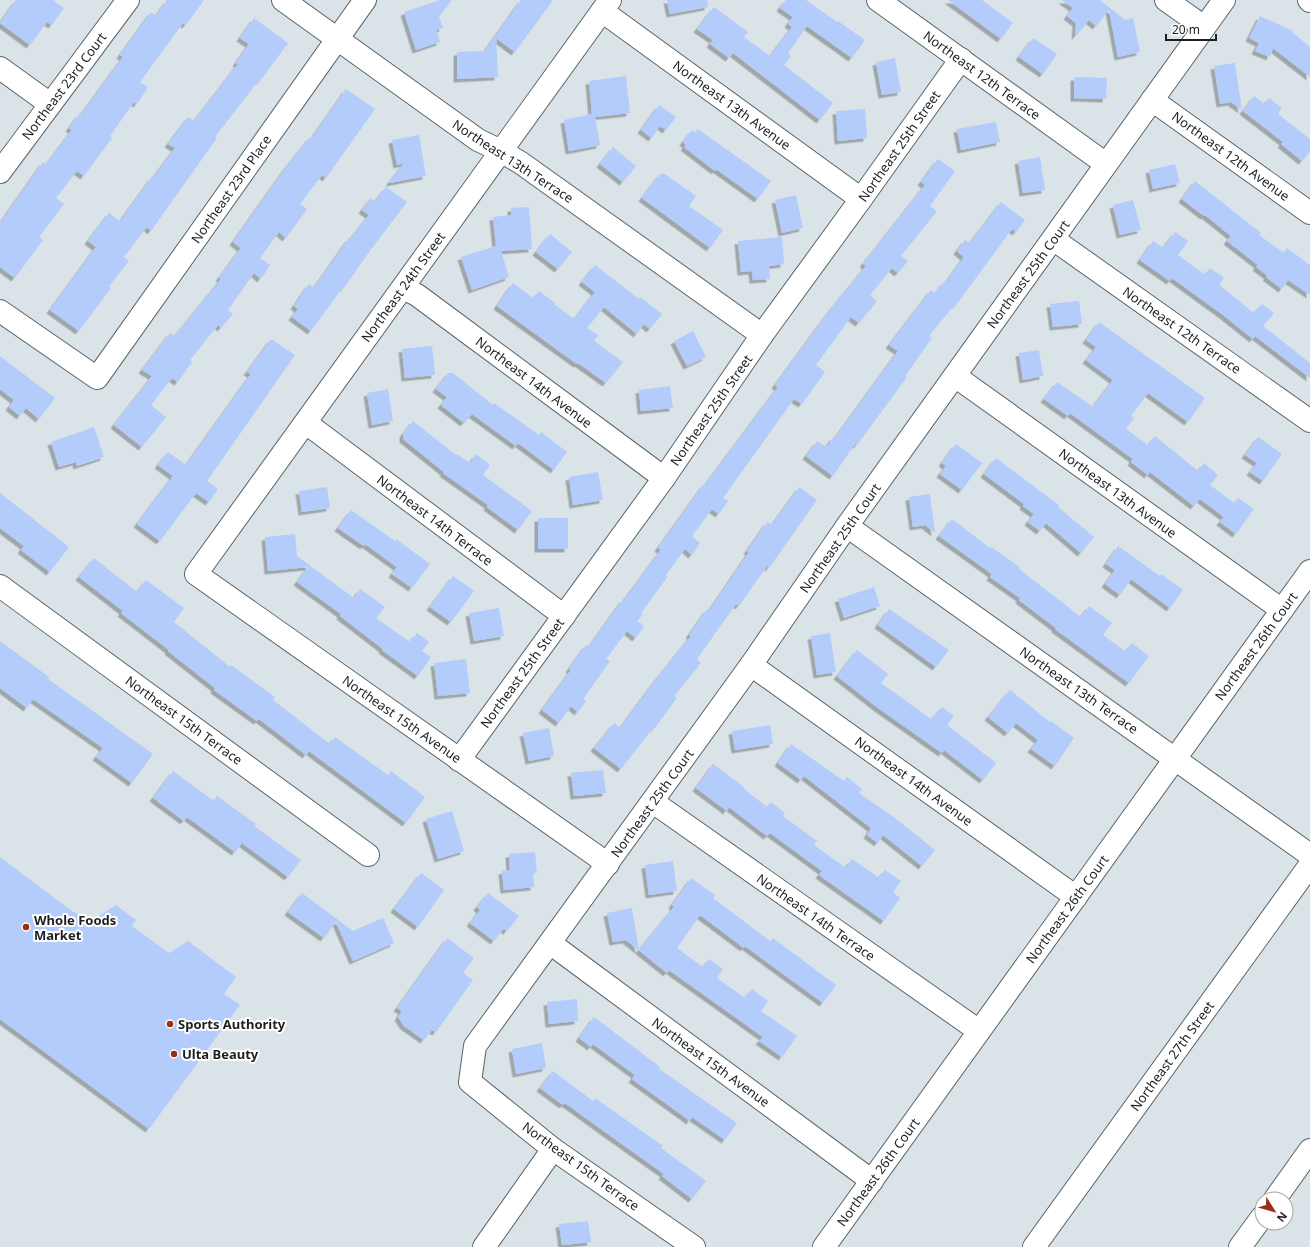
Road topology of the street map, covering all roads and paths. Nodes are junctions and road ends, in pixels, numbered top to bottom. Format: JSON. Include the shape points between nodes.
{"nodes":[{"id":1,"x":128,"y":0,"type":"edge"},
{"id":2,"x":282,"y":0,"type":"edge"},
{"id":3,"x":366,"y":0,"type":"edge"},
{"id":4,"x":878,"y":0,"type":"edge"},
{"id":5,"x":1166,"y":0,"type":"edge"},
{"id":6,"x":1224,"y":0,"type":"edge"},
{"id":7,"x":606,"y":5,"type":"edge"},
{"id":8,"x":1204,"y":27,"type":"junction"},
{"id":9,"x":338,"y":39,"type":"junction"},
{"id":10,"x":961,"y":59,"type":"junction"},
{"id":11,"x":0,"y":68,"type":"edge"},
{"id":12,"x":1152,"y":100,"type":"junction"},
{"id":13,"x":50,"y":104,"type":"junction"},
{"id":14,"x":501,"y":151,"type":"junction"},
{"id":15,"x":1106,"y":164,"type":"junction"},
{"id":16,"x":0,"y":172,"type":"edge"},
{"id":17,"x":861,"y":199,"type":"junction"},
{"id":18,"x":1310,"y":213,"type":"edge"},
{"id":19,"x":1053,"y":240,"type":"junction"},
{"id":20,"x":403,"y":288,"type":"junction"},
{"id":21,"x":0,"y":311,"type":"edge"},
{"id":22,"x":762,"y":335,"type":"junction"},
{"id":23,"x":955,"y":376,"type":"junction"},
{"id":24,"x":1310,"y":421,"type":"edge"},
{"id":25,"x":306,"y":423,"type":"junction"},
{"id":26,"x":664,"y":478,"type":"junction"},
{"id":27,"x":848,"y":526,"type":"junction"},
{"id":28,"x":1310,"y":571,"type":"edge"},
{"id":29,"x":196,"y":574,"type":"joint"},
{"id":30,"x":0,"y":586,"type":"edge"},
{"id":31,"x":1282,"y":610,"type":"junction"},
{"id":32,"x":564,"y":616,"type":"junction"},
{"id":33,"x":751,"y":665,"type":"junction"},
{"id":34,"x":1175,"y":759,"type":"junction"},
{"id":35,"x":459,"y":760,"type":"junction"},
{"id":36,"x":653,"y":802,"type":"junction"},
{"id":37,"x":368,"y":855,"type":"dead end"},
{"id":38,"x":1310,"y":856,"type":"edge"},
{"id":39,"x":608,"y":864,"type":"junction"},
{"id":40,"x":1310,"y":865,"type":"edge"},
{"id":41,"x":1076,"y":897,"type":"junction"},
{"id":42,"x":550,"y":943,"type":"junction"},
{"id":43,"x":979,"y":1031,"type":"junction"},
{"id":44,"x":470,"y":1082,"type":"joint"},
{"id":45,"x":553,"y":1149,"type":"junction"},
{"id":46,"x":1310,"y":1150,"type":"edge"},
{"id":47,"x":872,"y":1181,"type":"junction"},
{"id":48,"x":1281,"y":1191,"type":"edge"},
{"id":49,"x":1254,"y":1228,"type":"edge"},
{"id":50,"x":484,"y":1247,"type":"edge"},
{"id":51,"x":694,"y":1247,"type":"edge"},
{"id":52,"x":824,"y":1247,"type":"edge"},
{"id":53,"x":1034,"y":1247,"type":"edge"},
{"id":54,"x":1240,"y":1247,"type":"edge"}],
"edges":[{"from":1,"to":13,"type":"street","name":"Northeast 23rd Court"},
{"from":2,"to":9,"type":"street","name":"Northeast 13th Terrace"},
{"from":3,"to":9,"type":"street","name":"Northeast 23rd Place"},
{"from":4,"to":10,"type":"street","name":"Northeast 12th Terrace"},
{"from":5,"to":8,"type":"street"},
{"from":6,"to":8,"type":"street","name":"Northeast 25th Court"},
{"from":7,"to":14,"type":"street","name":"Northeast 24th Street"},
{"from":7,"to":17,"type":"street","name":"Northeast 13th Avenue"},
{"from":8,"to":12,"type":"street","name":"Northeast 25th Court"},
{"from":9,"to":14,"type":"street","name":"Northeast 13th Terrace","via":[[478,140]]},
{"from":9,"to":21,"type":"street","name":"Northeast 23rd Place","via":[[96,378]]},
{"from":10,"to":15,"type":"street","name":"Northeast 12th Terrace"},
{"from":10,"to":17,"type":"street","name":"Northeast 25th Street"},
{"from":11,"to":13,"type":"street"},
{"from":12,"to":15,"type":"street","name":"Northeast 25th Court"},
{"from":12,"to":18,"type":"street","name":"Northeast 12th Avenue"},
{"from":13,"to":16,"type":"street","name":"Northeast 23rd Court"},
{"from":14,"to":20,"type":"street","name":"Northeast 24th Street"},
{"from":14,"to":22,"type":"street","name":"Northeast 13th Terrace"},
{"from":15,"to":19,"type":"street","name":"Northeast 25th Court"},
{"from":17,"to":22,"type":"street","name":"Northeast 25th Street"},
{"from":19,"to":23,"type":"street","name":"Northeast 25th Court"},
{"from":19,"to":24,"type":"street","name":"Northeast 12th Terrace"},
{"from":20,"to":25,"type":"street","name":"Northeast 24th Street"},
{"from":20,"to":26,"type":"street","name":"Northeast 14th Avenue","via":[[417,295]]},
{"from":22,"to":26,"type":"street","name":"Northeast 25th Street"},
{"from":23,"to":27,"type":"street","name":"Northeast 25th Court"},
{"from":23,"to":31,"type":"street","name":"Northeast 13th Avenue"},
{"from":25,"to":29,"type":"street","name":"Northeast 24th Street"},
{"from":25,"to":32,"type":"street","name":"Northeast 14th Terrace"},
{"from":26,"to":32,"type":"street","name":"Northeast 25th Street"},
{"from":27,"to":33,"type":"street","name":"Northeast 25th Court"},
{"from":27,"to":34,"type":"street","name":"Northeast 13th Terrace"},
{"from":28,"to":31,"type":"street","name":"Northeast 26th Court"},
{"from":29,"to":35,"type":"street","name":"Northeast 15th Avenue"},
{"from":30,"to":37,"type":"street","name":"Northeast 15th Terrace"},
{"from":31,"to":34,"type":"street","name":"Northeast 26th Court"},
{"from":32,"to":35,"type":"street","name":"Northeast 25th Street"},
{"from":33,"to":36,"type":"street","name":"Northeast 25th Court"},
{"from":33,"to":41,"type":"street","name":"Northeast 14th Avenue"},
{"from":34,"to":38,"type":"street","name":"Northeast 13th Terrace"},
{"from":34,"to":41,"type":"street","name":"Northeast 26th Court"},
{"from":35,"to":39,"type":"street","name":"Northeast 15th Avenue"},
{"from":36,"to":39,"type":"street","name":"Northeast 25th Court"},
{"from":36,"to":43,"type":"street","name":"Northeast 14th Terrace"},
{"from":39,"to":42,"type":"street","name":"Northeast 25th Court"},
{"from":40,"to":53,"type":"street","name":"Northeast 27th Street"},
{"from":41,"to":43,"type":"street","name":"Northeast 26th Court"},
{"from":42,"to":44,"type":"street","name":"Northeast 25th Court","via":[[475,1046]]},
{"from":42,"to":47,"type":"street","name":"Northeast 15th Avenue"},
{"from":43,"to":47,"type":"street","name":"Northeast 26th Court"},
{"from":44,"to":45,"type":"street","name":"Northeast 15th Terrace"},
{"from":45,"to":50,"type":"street"},
{"from":45,"to":51,"type":"street","name":"Northeast 15th Terrace"},
{"from":46,"to":48,"type":"street"},
{"from":47,"to":52,"type":"street","name":"Northeast 26th Court"},
{"from":49,"to":54,"type":"street"}]}
